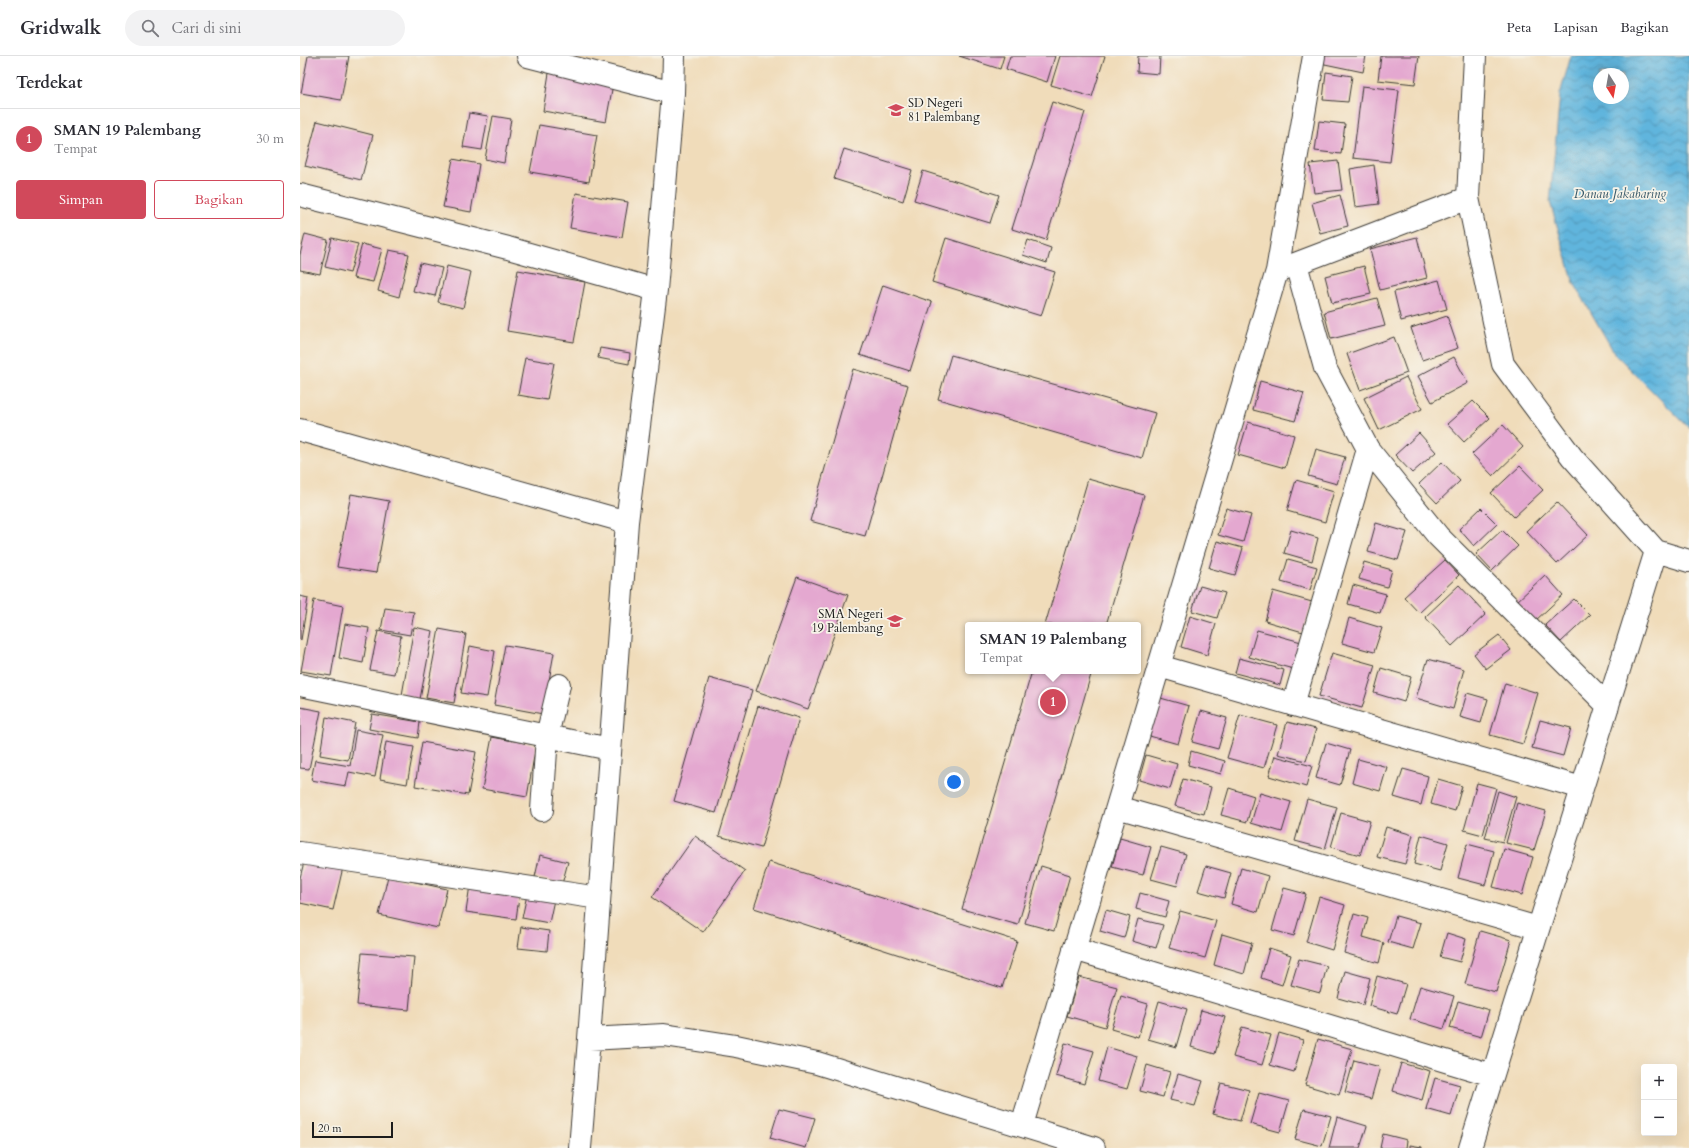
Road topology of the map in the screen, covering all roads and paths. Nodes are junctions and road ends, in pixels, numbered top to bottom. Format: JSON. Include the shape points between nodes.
{"nodes":[{"id":1,"x":528,"y":56,"type":"edge"},
{"id":2,"x":674,"y":56,"type":"edge"},
{"id":3,"x":1314,"y":56,"type":"edge"},
{"id":4,"x":1475,"y":56,"type":"edge"},
{"id":5,"x":673,"y":93,"type":"junction"},
{"id":6,"x":300,"y":195,"type":"edge"},
{"id":7,"x":1468,"y":198,"type":"junction"},
{"id":8,"x":1287,"y":267,"type":"junction"},
{"id":9,"x":656,"y":290,"type":"junction"},
{"id":10,"x":300,"y":430,"type":"edge"},
{"id":11,"x":1368,"y":449,"type":"junction"},
{"id":12,"x":627,"y":522,"type":"junction"},
{"id":13,"x":1656,"y":551,"type":"junction"},
{"id":14,"x":1689,"y":561,"type":"edge"},
{"id":15,"x":1159,"y":666,"type":"junction"},
{"id":16,"x":300,"y":685,"type":"edge"},
{"id":17,"x":559,"y":685,"type":"dead end"},
{"id":18,"x":1293,"y":705,"type":"junction"},
{"id":19,"x":1608,"y":706,"type":"junction"},
{"id":20,"x":547,"y":736,"type":"junction"},
{"id":21,"x":610,"y":749,"type":"junction"},
{"id":22,"x":1582,"y":788,"type":"junction"},
{"id":23,"x":1117,"y":807,"type":"junction"},
{"id":24,"x":542,"y":810,"type":"dead end"},
{"id":25,"x":300,"y":853,"type":"edge"},
{"id":26,"x":599,"y":898,"type":"junction"},
{"id":27,"x":1538,"y":928,"type":"junction"},
{"id":28,"x":1074,"y":949,"type":"junction"},
{"id":29,"x":589,"y":1039,"type":"junction"},
{"id":30,"x":1492,"y":1075,"type":"junction"},
{"id":31,"x":1022,"y":1126,"type":"junction"},
{"id":32,"x":580,"y":1148,"type":"edge"},
{"id":33,"x":1094,"y":1148,"type":"edge"},
{"id":34,"x":1470,"y":1148,"type":"edge"}],
"edges":[{"from":1,"to":5,"type":"street"},
{"from":2,"to":5,"type":"street"},
{"from":3,"to":8,"type":"street"},
{"from":4,"to":7,"type":"street"},
{"from":5,"to":9,"type":"street"},
{"from":6,"to":9,"type":"street","via":[[508,248]]},
{"from":7,"to":8,"type":"street"},
{"from":7,"to":13,"type":"street","via":[[1504,364],[1572,457]]},
{"from":8,"to":11,"type":"street","via":[[1325,368]]},
{"from":8,"to":15,"type":"street"},
{"from":9,"to":12,"type":"street"},
{"from":10,"to":12,"type":"street"},
{"from":11,"to":18,"type":"street"},
{"from":11,"to":19,"type":"street","via":[[1438,536]]},
{"from":12,"to":21,"type":"street"},
{"from":13,"to":14,"type":"street"},
{"from":13,"to":19,"type":"street"},
{"from":15,"to":18,"type":"street"},
{"from":15,"to":23,"type":"street"},
{"from":16,"to":20,"type":"street"},
{"from":17,"to":20,"type":"street"},
{"from":18,"to":22,"type":"street"},
{"from":19,"to":22,"type":"street"},
{"from":20,"to":21,"type":"street"},
{"from":20,"to":24,"type":"street"},
{"from":21,"to":26,"type":"street"},
{"from":22,"to":27,"type":"street"},
{"from":23,"to":27,"type":"street"},
{"from":23,"to":28,"type":"street"},
{"from":25,"to":26,"type":"street"},
{"from":26,"to":29,"type":"street"},
{"from":27,"to":30,"type":"street"},
{"from":28,"to":30,"type":"street"},
{"from":28,"to":31,"type":"street"},
{"from":29,"to":31,"type":"street","via":[[664,1035],[743,1048],[817,1063]]},
{"from":29,"to":32,"type":"street"},
{"from":30,"to":34,"type":"street"},
{"from":31,"to":33,"type":"street"}]}
